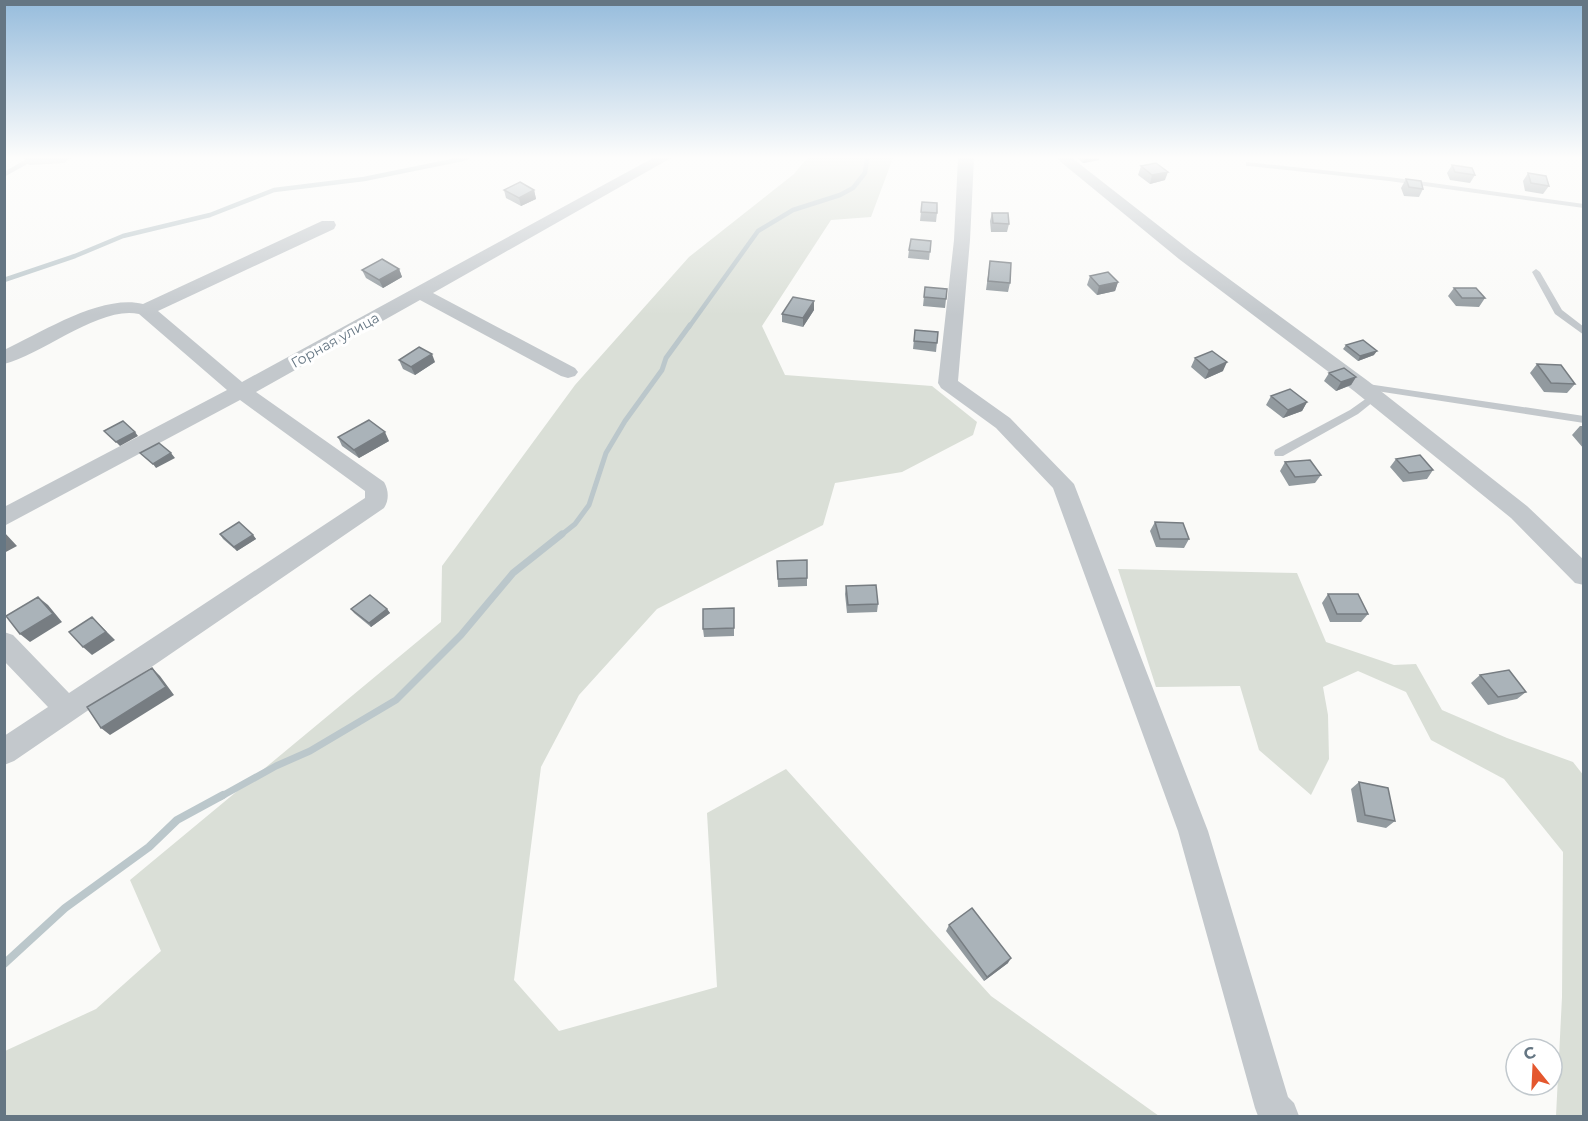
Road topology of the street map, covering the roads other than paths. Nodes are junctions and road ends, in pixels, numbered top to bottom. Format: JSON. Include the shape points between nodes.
{"nodes":[{"id":1,"x":569,"y":210,"type":"edge"},
{"id":2,"x":963,"y":210,"type":"edge"},
{"id":3,"x":1129,"y":210,"type":"edge"},
{"id":4,"x":327,"y":225,"type":"dead end"},
{"id":5,"x":1536,"y":272,"type":"dead end"},
{"id":6,"x":420,"y":293,"type":"junction"},
{"id":7,"x":145,"y":310,"type":"junction"},
{"id":8,"x":1584,"y":332,"type":"edge"},
{"id":9,"x":4,"y":358,"type":"edge"},
{"id":10,"x":568,"y":372,"type":"dead end"},
{"id":11,"x":241,"y":391,"type":"junction"},
{"id":12,"x":1368,"y":391,"type":"junction"},
{"id":13,"x":1584,"y":420,"type":"edge"},
{"id":14,"x":1279,"y":453,"type":"dead end"},
{"id":15,"x":4,"y":518,"type":"edge"},
{"id":16,"x":1584,"y":576,"type":"edge"},
{"id":17,"x":4,"y":643,"type":"edge"},
{"id":18,"x":68,"y":710,"type":"junction"},
{"id":19,"x":4,"y":752,"type":"edge"},
{"id":20,"x":1281,"y":1116,"type":"edge"}],
"edges":[{"from":1,"to":6,"type":"street","name":"Горная улица"},
{"from":2,"to":20,"type":"street","via":[[948,383],[1003,423],[1063,484],[1193,831],[1273,1108]]},
{"from":3,"to":12,"type":"street"},
{"from":4,"to":7,"type":"street"},
{"from":5,"to":8,"type":"lane","via":[[1558,312]]},
{"from":6,"to":10,"type":"street"},
{"from":6,"to":11,"type":"street","name":"Горная улица"},
{"from":7,"to":9,"type":"street","via":[[128,306],[101,312]]},
{"from":7,"to":11,"type":"street"},
{"from":11,"to":15,"type":"street","name":"Горная улица"},
{"from":11,"to":18,"type":"street","via":[[376,488],[376,502]]},
{"from":12,"to":13,"type":"lane","via":[[1400,389],[1535,415]]},
{"from":12,"to":14,"type":"lane","via":[[1354,412]]},
{"from":12,"to":16,"type":"street","via":[[1518,512]]},
{"from":17,"to":18,"type":"street"},
{"from":18,"to":19,"type":"street"}]}
